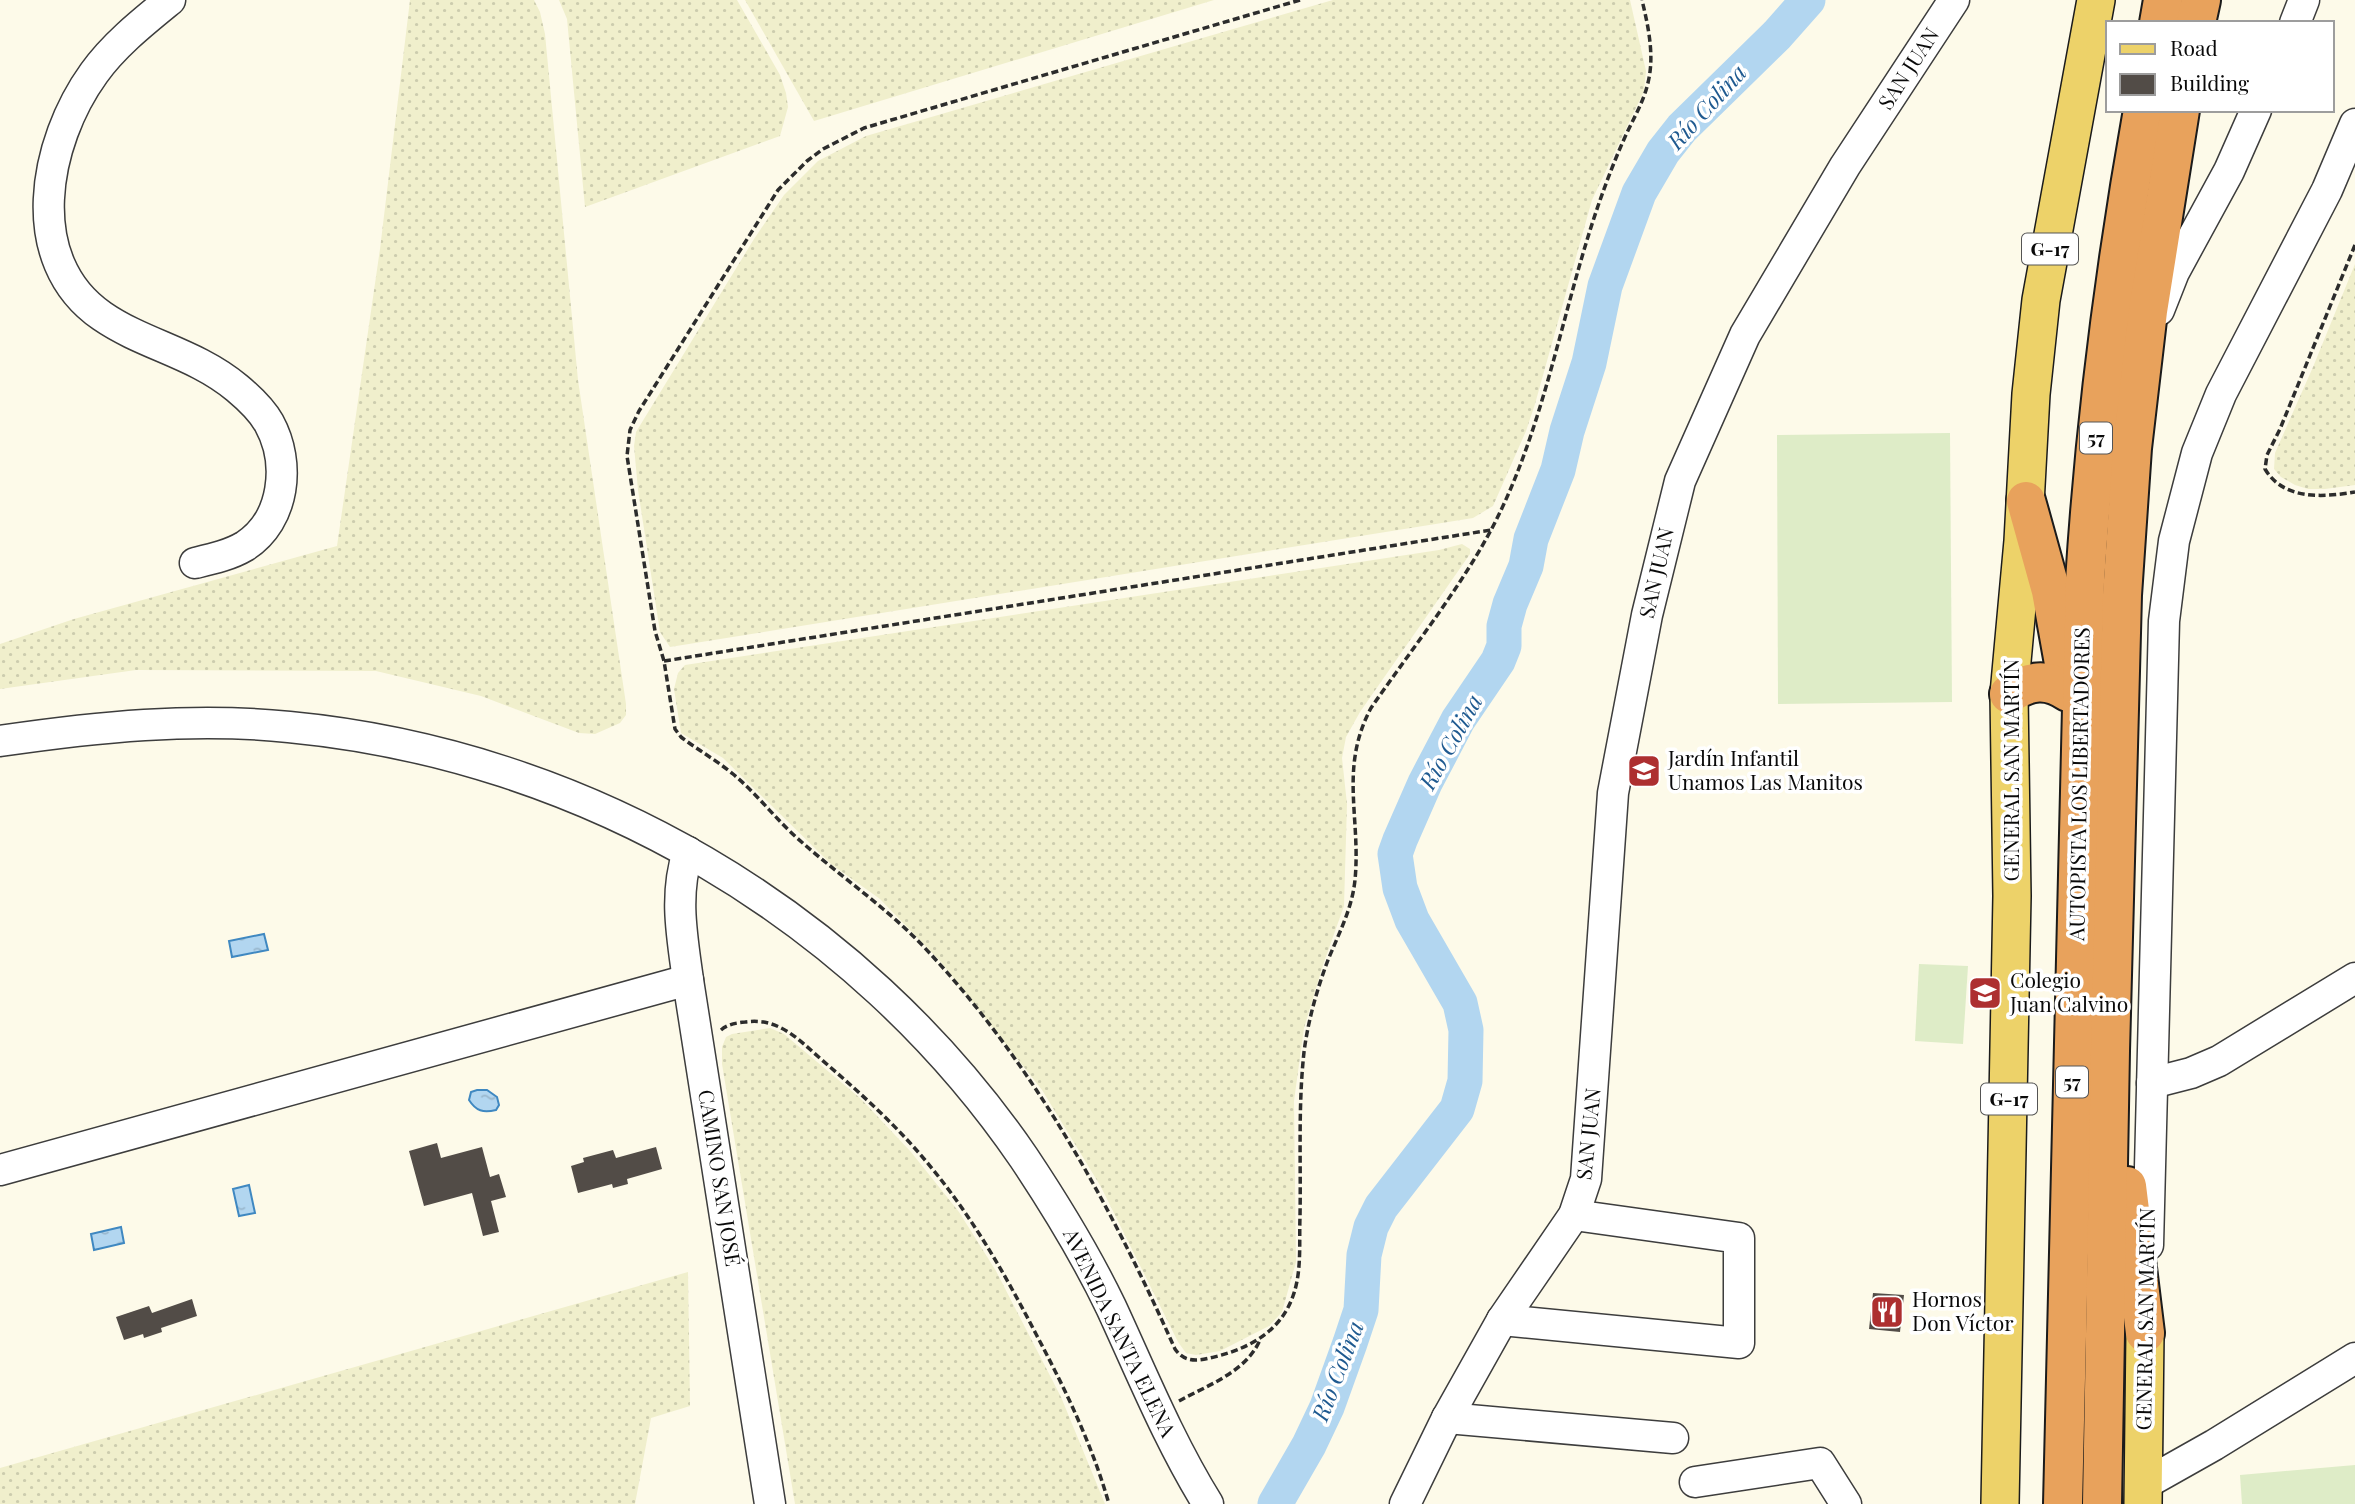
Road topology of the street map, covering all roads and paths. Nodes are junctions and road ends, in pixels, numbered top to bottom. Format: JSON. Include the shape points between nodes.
{"nodes":[{"id":1,"x":170,"y":0,"type":"edge"},
{"id":2,"x":1300,"y":0,"type":"edge"},
{"id":3,"x":1642,"y":0,"type":"edge"},
{"id":4,"x":1954,"y":0,"type":"edge"},
{"id":5,"x":2096,"y":0,"type":"edge"},
{"id":6,"x":2163,"y":0,"type":"edge"},
{"id":7,"x":2201,"y":0,"type":"edge"},
{"id":8,"x":2304,"y":0,"type":"edge"},
{"id":9,"x":2159,"y":21,"type":"edge"},
{"id":10,"x":2196,"y":21,"type":"edge"},
{"id":11,"x":2296,"y":21,"type":"edge"},
{"id":12,"x":2144,"y":112,"type":"edge"},
{"id":13,"x":2180,"y":112,"type":"edge"},
{"id":14,"x":2255,"y":112,"type":"edge"},
{"id":15,"x":2355,"y":124,"type":"edge"},
{"id":16,"x":2355,"y":245,"type":"edge"},
{"id":17,"x":2140,"y":378,"type":"junction"},
{"id":18,"x":2355,"y":492,"type":"edge"},
{"id":19,"x":2026,"y":501,"type":"junction"},
{"id":20,"x":1491,"y":530,"type":"junction"},
{"id":21,"x":195,"y":563,"type":"dead end"},
{"id":22,"x":664,"y":661,"type":"junction"},
{"id":23,"x":2068,"y":692,"type":"junction"},
{"id":24,"x":2009,"y":694,"type":"junction"},
{"id":25,"x":0,"y":741,"type":"edge"},
{"id":26,"x":2080,"y":769,"type":"junction"},
{"id":27,"x":688,"y":852,"type":"junction"},
{"id":28,"x":2355,"y":978,"type":"edge"},
{"id":29,"x":688,"y":981,"type":"junction"},
{"id":30,"x":717,"y":1037,"type":"dead end"},
{"id":31,"x":2110,"y":1051,"type":"junction"},
{"id":32,"x":2152,"y":1083,"type":"junction"},
{"id":33,"x":0,"y":1170,"type":"edge"},
{"id":34,"x":1574,"y":1215,"type":"junction"},
{"id":35,"x":1502,"y":1320,"type":"junction"},
{"id":36,"x":2145,"y":1333,"type":"junction"},
{"id":37,"x":1261,"y":1338,"type":"junction"},
{"id":38,"x":2355,"y":1358,"type":"edge"},
{"id":39,"x":1174,"y":1404,"type":"dead end"},
{"id":40,"x":1447,"y":1418,"type":"junction"},
{"id":41,"x":1672,"y":1438,"type":"dead end"},
{"id":42,"x":1695,"y":1482,"type":"dead end"},
{"id":43,"x":2143,"y":1494,"type":"edge"},
{"id":44,"x":770,"y":1504,"type":"edge"},
{"id":45,"x":1109,"y":1504,"type":"edge"},
{"id":46,"x":1209,"y":1504,"type":"edge"},
{"id":47,"x":1405,"y":1504,"type":"edge"},
{"id":48,"x":1846,"y":1504,"type":"edge"},
{"id":49,"x":2000,"y":1504,"type":"edge"},
{"id":50,"x":2063,"y":1504,"type":"edge"},
{"id":51,"x":2102,"y":1504,"type":"edge"}],
"edges":[{"from":1,"to":21,"type":"street","via":[[118,46],[83,91],[55,159],[48,213],[61,263],[89,306],[117,325],[219,375],[253,402],[274,433],[281,486],[272,518],[246,545]]},
{"from":2,"to":22,"type":"path","via":[[863,128],[823,149],[792,174],[766,206],[630,430],[628,470]]},
{"from":3,"to":20,"type":"path","via":[[1652,61],[1644,98],[1598,206],[1529,440]]},
{"from":4,"to":34,"type":"street","name":"SAN JUAN","via":[[1845,166],[1745,335],[1679,481],[1647,615],[1613,793],[1587,1179]]},
{"from":5,"to":19,"type":"main road","name":"GENERAL SAN MARTÍN","number":"G-17","via":[[2041,300]]},
{"from":6,"to":9,"type":"highway"},
{"from":7,"to":10,"type":"highway"},
{"from":8,"to":11,"type":"street"},
{"from":12,"to":26,"type":"highway","name":"AUTOPISTA LOS LIBERTADORES","number":"57","via":[[2116,272],[2097,424],[2085,582]]},
{"from":13,"to":17,"type":"highway","name":"AUTOPISTA LOS LIBERTADORES","number":"57"},
{"from":14,"to":17,"type":"street","via":[[2174,272]]},
{"from":15,"to":32,"type":"street","name":"GENERAL SAN MARTÍN","via":[[2327,190],[2221,394],[2197,453],[2179,518],[2164,621]]},
{"from":16,"to":18,"type":"path","via":[[2265,469],[2300,495]]},
{"from":17,"to":31,"type":"highway","name":"AUTOPISTA LOS LIBERTADORES","number":"57","via":[[2122,596]]},
{"from":19,"to":23,"type":"highway","via":[[2056,612]]},
{"from":19,"to":24,"type":"main road","name":"GENERAL SAN MARTÍN","number":"G-17"},
{"from":20,"to":22,"type":"path"},
{"from":20,"to":37,"type":"path","via":[[1371,708],[1359,734],[1353,768],[1353,890],[1319,987],[1305,1049],[1297,1280],[1287,1311]]},
{"from":22,"to":37,"type":"path","via":[[673,722],[681,737],[735,775],[796,837],[894,917],[951,976],[1012,1054],[1082,1162],[1178,1353],[1187,1360],[1205,1359]]},
{"from":23,"to":24,"type":"highway","via":[[2039,681]]},
{"from":23,"to":26,"type":"highway"},
{"from":24,"to":49,"type":"main road","name":"GENERAL SAN MARTÍN","number":"G-17","via":[[2012,896]]},
{"from":25,"to":27,"type":"street","name":"AVENIDA SANTA ELENA","via":[[187,723],[338,732],[425,749],[585,800]]},
{"from":26,"to":50,"type":"highway","name":"AUTOPISTA LOS LIBERTADORES","number":"57"},
{"from":27,"to":29,"type":"street","name":"CAMINO SAN JOSÉ","via":[[679,899]]},
{"from":27,"to":46,"type":"street","name":"AVENIDA SANTA ELENA","via":[[766,901],[850,964],[919,1030],[978,1097],[1025,1161],[1088,1262],[1167,1433]]},
{"from":28,"to":32,"type":"street","via":[[2219,1061]]},
{"from":29,"to":33,"type":"street"},
{"from":29,"to":44,"type":"street","name":"CAMINO SAN JOSÉ"},
{"from":30,"to":45,"type":"path","via":[[729,1024],[759,1020],[780,1026],[877,1107],[924,1158],[972,1222],[1018,1298],[1089,1443]]},
{"from":31,"to":36,"type":"highway"},
{"from":31,"to":51,"type":"highway","name":"AUTOPISTA LOS LIBERTADORES","number":"57"},
{"from":32,"to":36,"type":"street","name":"GENERAL SAN MARTÍN"},
{"from":34,"to":35,"type":"street","name":"SAN JUAN"},
{"from":34,"to":35,"type":"street","via":[[1739,1238],[1740,1343]]},
{"from":35,"to":40,"type":"street","name":"SAN JUAN"},
{"from":36,"to":43,"type":"main road","name":"GENERAL SAN MARTÍN"},
{"from":37,"to":39,"type":"path","via":[[1241,1366]]},
{"from":38,"to":43,"type":"street"},
{"from":40,"to":41,"type":"street"},
{"from":40,"to":47,"type":"street","name":"SAN JUAN"},
{"from":42,"to":48,"type":"street","via":[[1820,1463]]}]}
